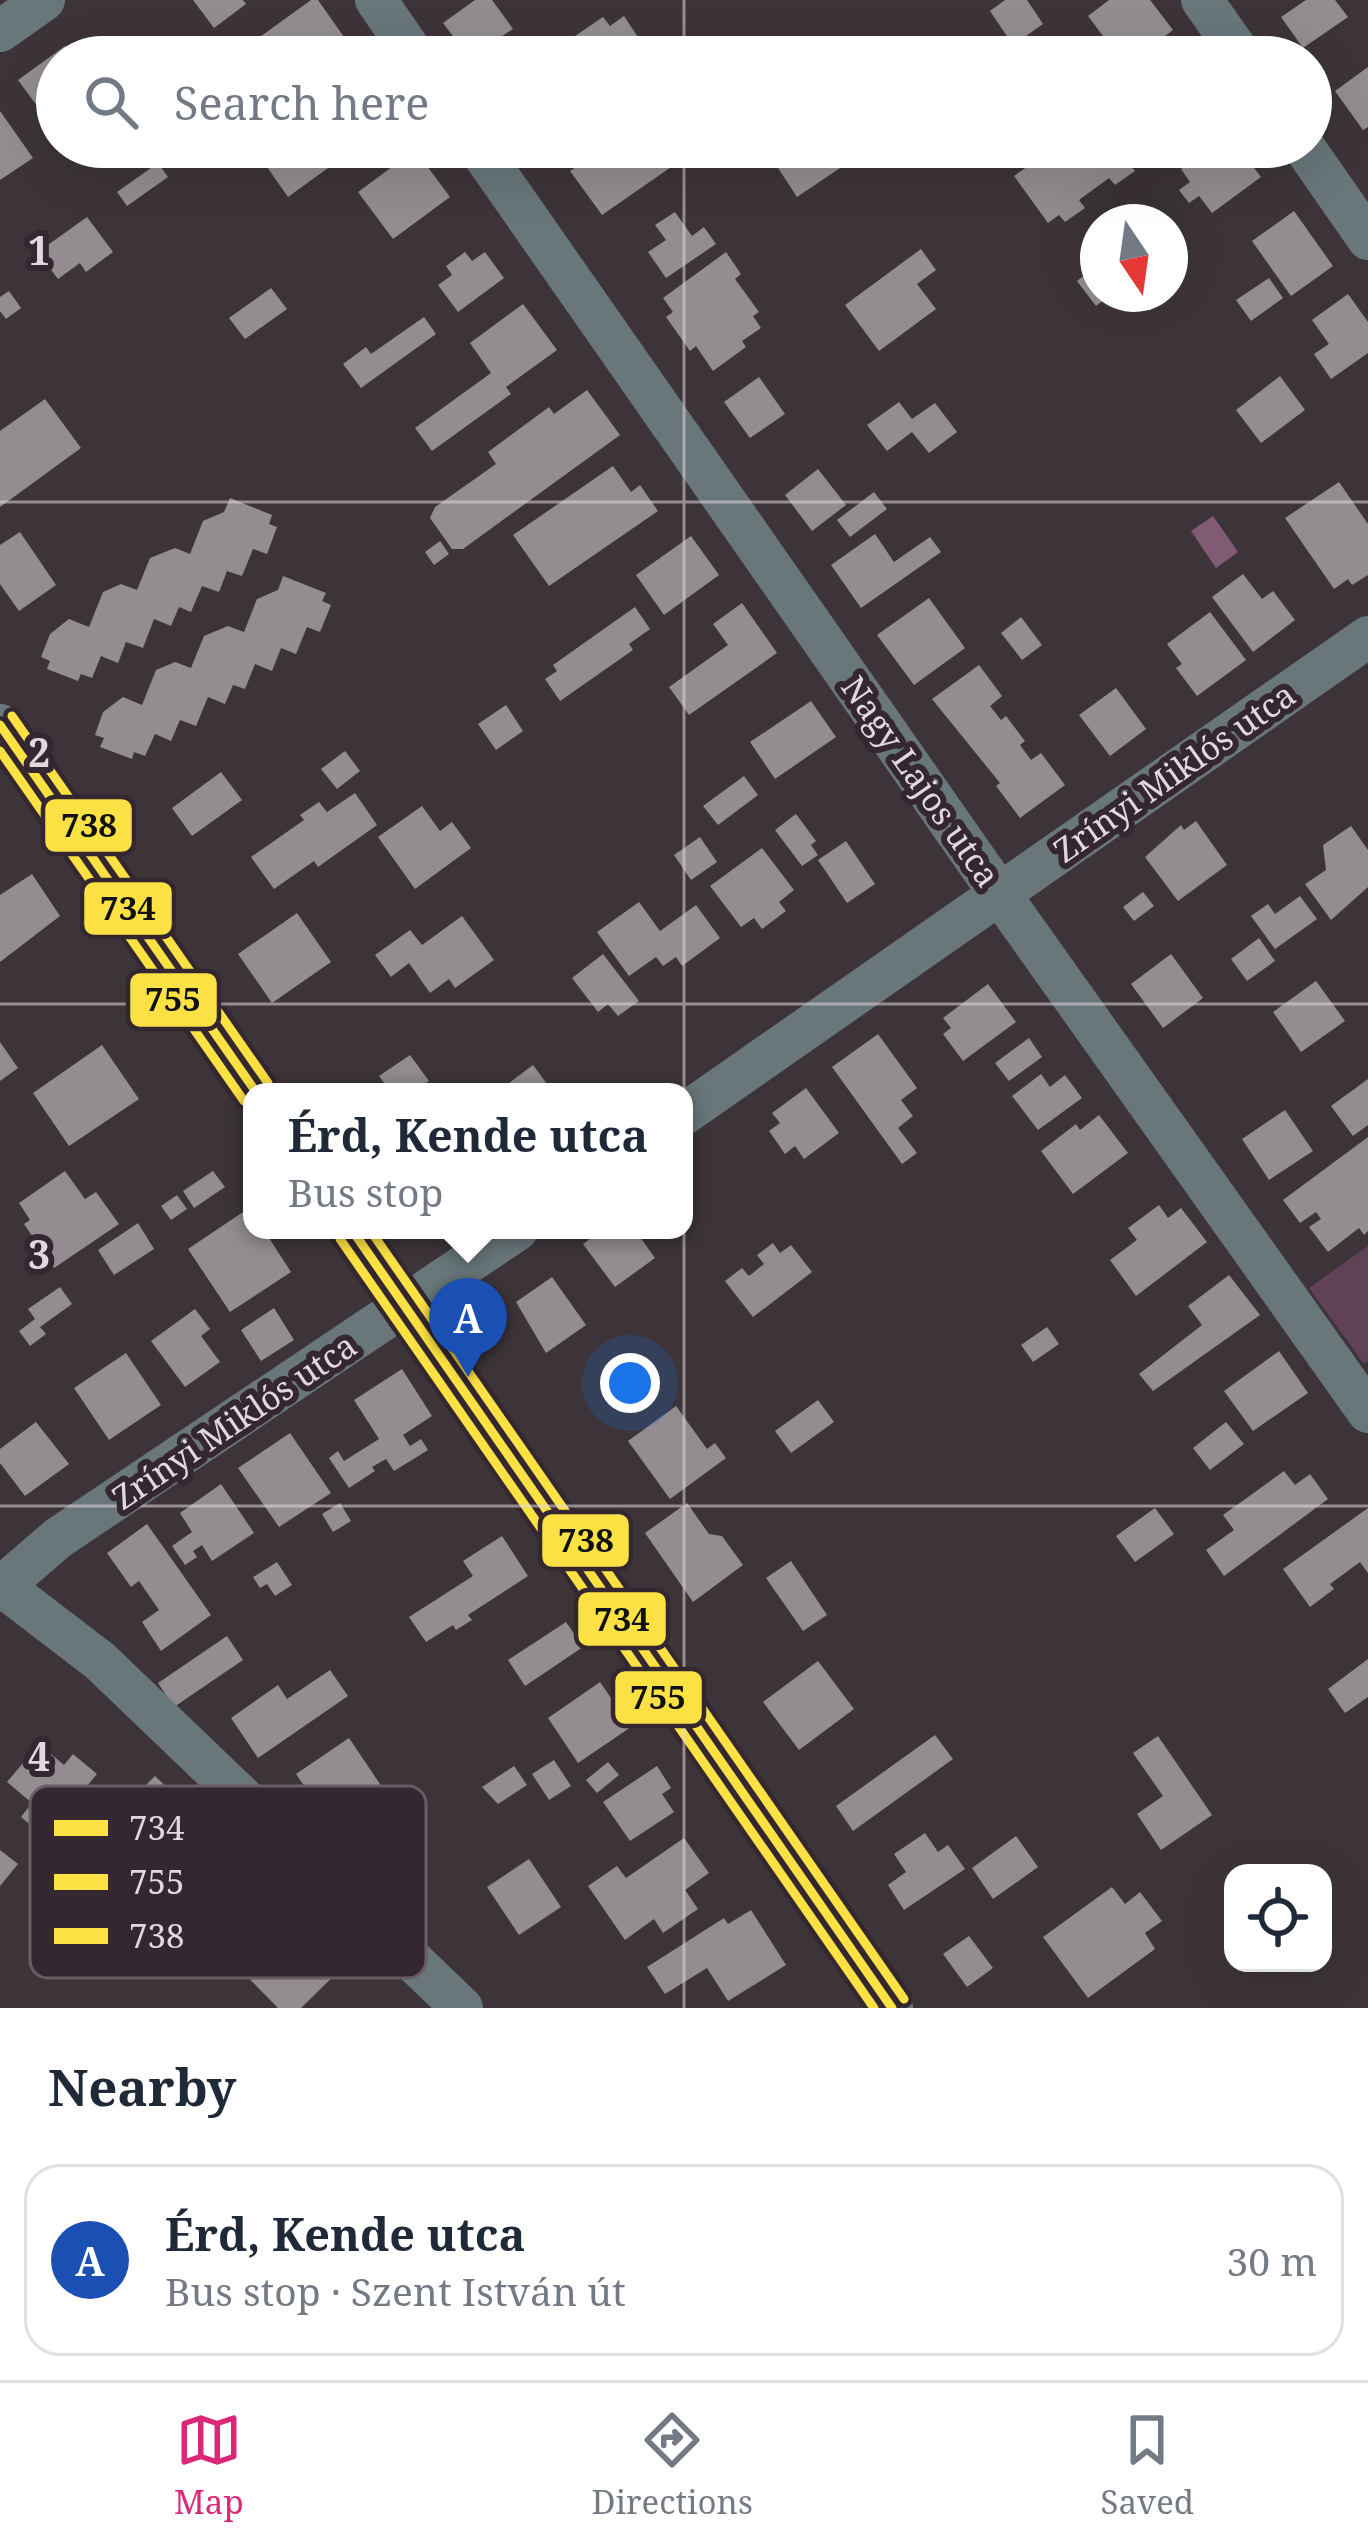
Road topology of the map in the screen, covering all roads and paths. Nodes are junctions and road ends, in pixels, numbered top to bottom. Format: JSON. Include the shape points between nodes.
{"nodes":[{"id":1,"x":44,"y":0,"type":"edge"},
{"id":2,"x":376,"y":0,"type":"edge"},
{"id":3,"x":1202,"y":0,"type":"edge"},
{"id":4,"x":0,"y":31,"type":"edge"},
{"id":5,"x":401,"y":36,"type":"edge"},
{"id":6,"x":1227,"y":36,"type":"edge"},
{"id":7,"x":493,"y":168,"type":"edge"},
{"id":8,"x":1319,"y":168,"type":"edge"},
{"id":9,"x":1368,"y":239,"type":"edge"},
{"id":10,"x":1368,"y":637,"type":"edge"},
{"id":11,"x":0,"y":725,"type":"edge"},
{"id":12,"x":999,"y":893,"type":"junction"},
{"id":13,"x":250,"y":1083,"type":"edge"},
{"id":14,"x":693,"y":1108,"type":"edge"},
{"id":15,"x":358,"y":1239,"type":"edge"},
{"id":16,"x":505,"y":1239,"type":"edge"},
{"id":17,"x":406,"y":1308,"type":"junction"},
{"id":18,"x":1368,"y":1412,"type":"edge"},
{"id":19,"x":3,"y":1578,"type":"edge"},
{"id":20,"x":231,"y":1786,"type":"edge"},
{"id":21,"x":426,"y":1973,"type":"edge"},
{"id":22,"x":463,"y":2008,"type":"edge"},
{"id":23,"x":892,"y":2008,"type":"edge"}],
"edges":[{"from":1,"to":4,"type":"street"},
{"from":2,"to":5,"type":"street"},
{"from":3,"to":6,"type":"street"},
{"from":7,"to":12,"type":"street","name":"Nagy Lajos utca"},
{"from":8,"to":9,"type":"street"},
{"from":10,"to":12,"type":"street","name":"Zrínyi Miklós utca"},
{"from":11,"to":13,"type":"street"},
{"from":12,"to":14,"type":"street","name":"Zrínyi Miklós utca"},
{"from":12,"to":18,"type":"street","name":"Nagy Lajos utca"},
{"from":15,"to":17,"type":"street"},
{"from":16,"to":17,"type":"street","name":"Zrínyi Miklós utca"},
{"from":17,"to":19,"type":"street","name":"Zrínyi Miklós utca"},
{"from":17,"to":23,"type":"street"},
{"from":19,"to":20,"type":"street"},
{"from":21,"to":22,"type":"street"}]}
